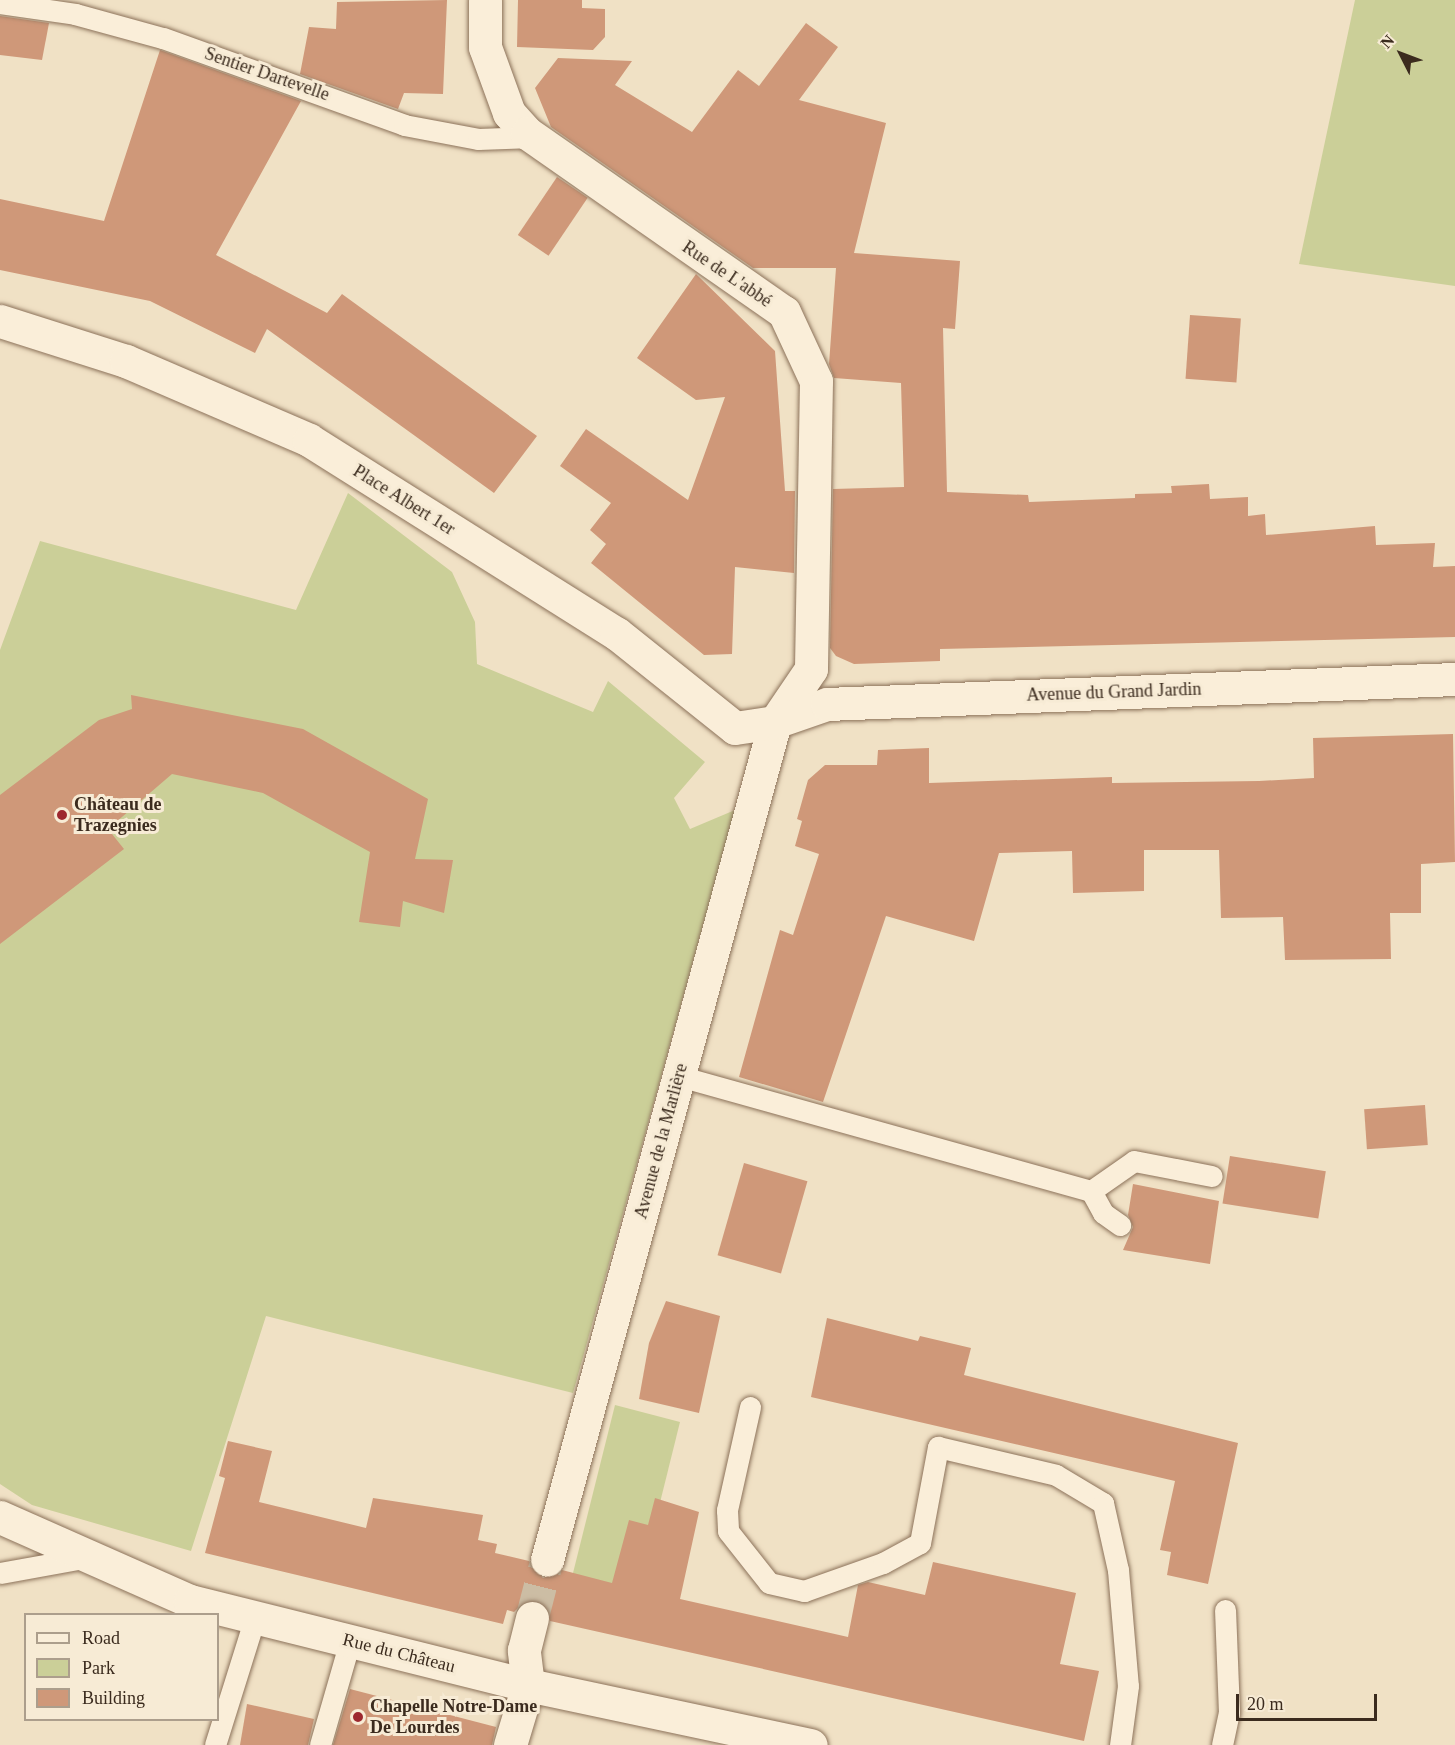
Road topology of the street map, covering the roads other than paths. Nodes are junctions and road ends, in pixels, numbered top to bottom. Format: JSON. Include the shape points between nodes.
{"nodes":[{"id":1,"x":485,"y":0,"type":"edge"},
{"id":2,"x":0,"y":3,"type":"edge"},
{"id":3,"x":533,"y":137,"type":"junction"},
{"id":4,"x":0,"y":321,"type":"edge"},
{"id":5,"x":1455,"y":679,"type":"edge"},
{"id":6,"x":775,"y":722,"type":"junction"},
{"id":7,"x":679,"y":1076,"type":"junction"},
{"id":8,"x":1212,"y":1176,"type":"dead end"},
{"id":9,"x":1091,"y":1191,"type":"junction"},
{"id":10,"x":1120,"y":1225,"type":"dead end"},
{"id":11,"x":750,"y":1407,"type":"dead end"},
{"id":12,"x":0,"y":1517,"type":"edge"},
{"id":13,"x":83,"y":1558,"type":"junction"},
{"id":14,"x":548,"y":1560,"type":"tunnel mouth"},
{"id":15,"x":0,"y":1573,"type":"edge"},
{"id":16,"x":1225,"y":1610,"type":"dead end"},
{"id":17,"x":255,"y":1617,"type":"junction"},
{"id":18,"x":532,"y":1618,"type":"tunnel mouth"},
{"id":19,"x":350,"y":1641,"type":"junction"},
{"id":20,"x":528,"y":1685,"type":"junction"},
{"id":21,"x":216,"y":1745,"type":"edge"},
{"id":22,"x":320,"y":1745,"type":"edge"},
{"id":23,"x":510,"y":1745,"type":"edge"},
{"id":24,"x":811,"y":1745,"type":"edge"},
{"id":25,"x":1120,"y":1745,"type":"edge"},
{"id":26,"x":1222,"y":1745,"type":"edge"}],
"edges":[{"from":1,"to":3,"type":"street","name":"Rue de L'abbé","via":[[485,47],[496,87],[509,113]]},
{"from":2,"to":3,"type":"lane","name":"Sentier Dartevelle","via":[[75,14],[163,38],[404,125],[478,139]]},
{"from":3,"to":6,"type":"street","name":"Rue de L'abbé","via":[[784,312],[816,381],[811,669]]},
{"from":4,"to":6,"type":"street","name":"Place Albert 1er","via":[[126,361],[309,440],[616,633],[735,728]]},
{"from":5,"to":6,"type":"street","name":"Avenue du Grand Jardin","via":[[827,704]]},
{"from":6,"to":7,"type":"street","name":"Avenue de la Marlière"},
{"from":7,"to":9,"type":"lane"},
{"from":7,"to":14,"type":"street","name":"Avenue de la Marlière"},
{"from":8,"to":9,"type":"lane","via":[[1134,1161]]},
{"from":9,"to":10,"type":"lane","via":[[1103,1213]]},
{"from":11,"to":25,"type":"lane","via":[[727,1509],[728,1532],[769,1583],[804,1591],[883,1563],[920,1543],[938,1447],[1056,1475],[1102,1503],[1118,1570],[1128,1686]]},
{"from":12,"to":13,"type":"street","name":"Rue du Château"},
{"from":13,"to":15,"type":"lane"},
{"from":13,"to":17,"type":"street","name":"Rue du Château","via":[[190,1601]]},
{"from":16,"to":26,"type":"lane","via":[[1228,1713]]},
{"from":17,"to":19,"type":"street","name":"Rue du Château"},
{"from":17,"to":21,"type":"lane"},
{"from":18,"to":20,"type":"street","via":[[524,1650]]},
{"from":19,"to":20,"type":"street","name":"Rue du Château"},
{"from":19,"to":22,"type":"lane"},
{"from":20,"to":23,"type":"street"},
{"from":20,"to":24,"type":"street","name":"Rue du Château"}]}
